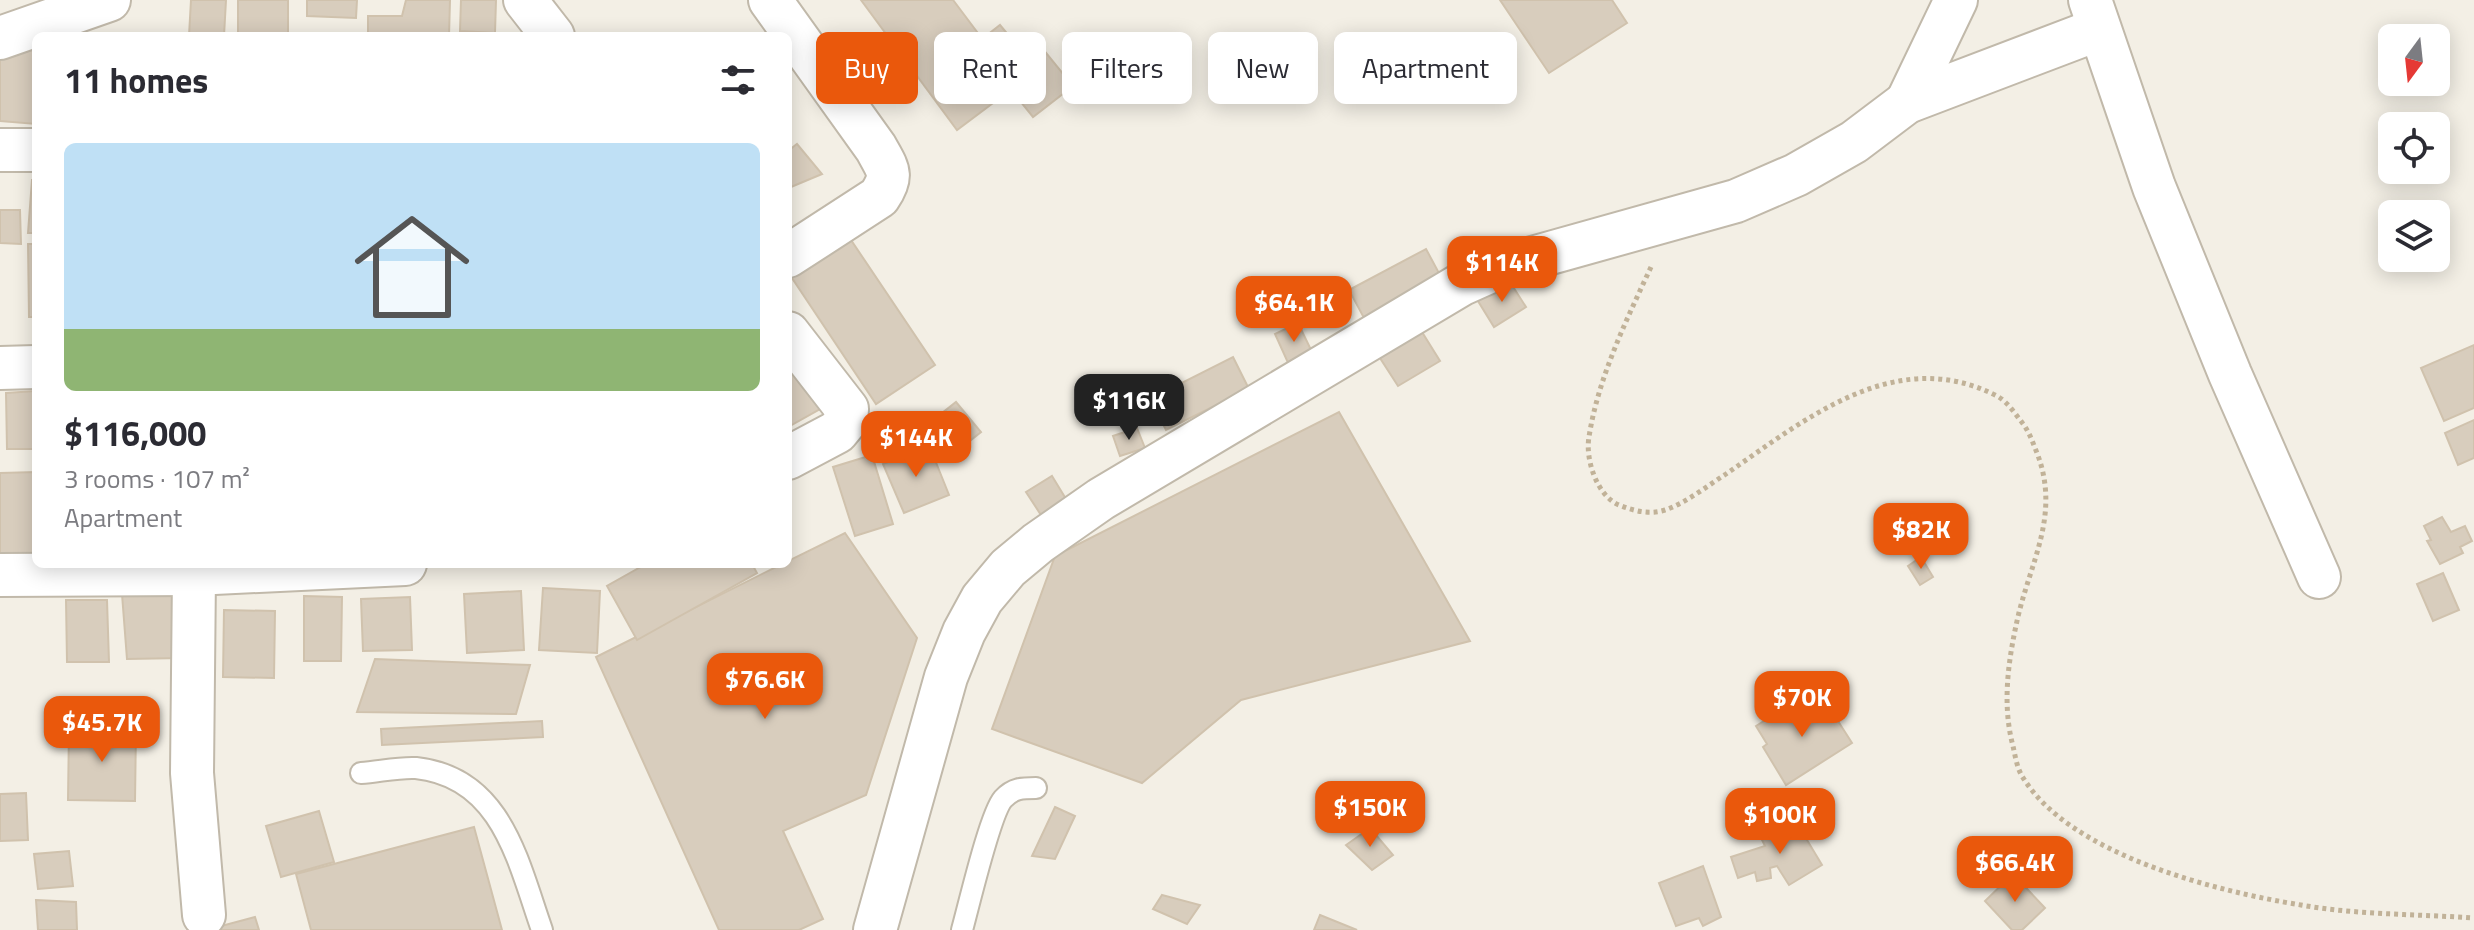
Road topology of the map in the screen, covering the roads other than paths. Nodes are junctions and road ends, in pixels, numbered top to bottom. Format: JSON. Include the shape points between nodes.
{"nodes":[{"id":1,"x":109,"y":0,"type":"edge"},
{"id":2,"x":525,"y":0,"type":"edge"},
{"id":3,"x":770,"y":0,"type":"edge"},
{"id":4,"x":1956,"y":0,"type":"edge"},
{"id":5,"x":2094,"y":15,"type":"edge"},
{"id":6,"x":550,"y":32,"type":"edge"},
{"id":7,"x":0,"y":38,"type":"edge"},
{"id":8,"x":1907,"y":102,"type":"junction"},
{"id":9,"x":0,"y":150,"type":"edge"},
{"id":10,"x":32,"y":150,"type":"edge"},
{"id":11,"x":792,"y":253,"type":"edge"},
{"id":12,"x":792,"y":338,"type":"edge"},
{"id":13,"x":32,"y":367,"type":"edge"},
{"id":14,"x":0,"y":368,"type":"edge"},
{"id":15,"x":792,"y":456,"type":"edge"},
{"id":16,"x":321,"y":568,"type":"edge"},
{"id":17,"x":194,"y":574,"type":"junction"},
{"id":18,"x":0,"y":575,"type":"edge"},
{"id":19,"x":2319,"y":577,"type":"dead end"},
{"id":20,"x":361,"y":773,"type":"dead end"},
{"id":21,"x":1036,"y":788,"type":"dead end"},
{"id":22,"x":204,"y":915,"type":"dead end"},
{"id":23,"x":542,"y":930,"type":"edge"},
{"id":24,"x":875,"y":930,"type":"edge"},
{"id":25,"x":962,"y":930,"type":"edge"}],
"edges":[{"from":1,"to":7,"type":"street"},
{"from":2,"to":6,"type":"street"},
{"from":3,"to":11,"type":"street","via":[[889,171],[879,197]]},
{"from":4,"to":8,"type":"street"},
{"from":5,"to":8,"type":"street"},
{"from":5,"to":19,"type":"street","via":[[2154,187]]},
{"from":8,"to":24,"type":"street","via":[[1854,142],[1736,201],[1500,267],[1462,284],[1101,499],[1008,568],[982,599],[946,677]]},
{"from":9,"to":10,"type":"street"},
{"from":12,"to":15,"type":"street","via":[[847,409],[837,432]]},
{"from":13,"to":14,"type":"street"},
{"from":16,"to":17,"type":"street"},
{"from":17,"to":18,"type":"street"},
{"from":17,"to":22,"type":"street","via":[[192,773]]},
{"from":20,"to":23,"type":"lane","via":[[414,768],[448,774],[475,790],[508,834]]},
{"from":21,"to":25,"type":"lane","via":[[1017,788],[1001,801]]}]}
